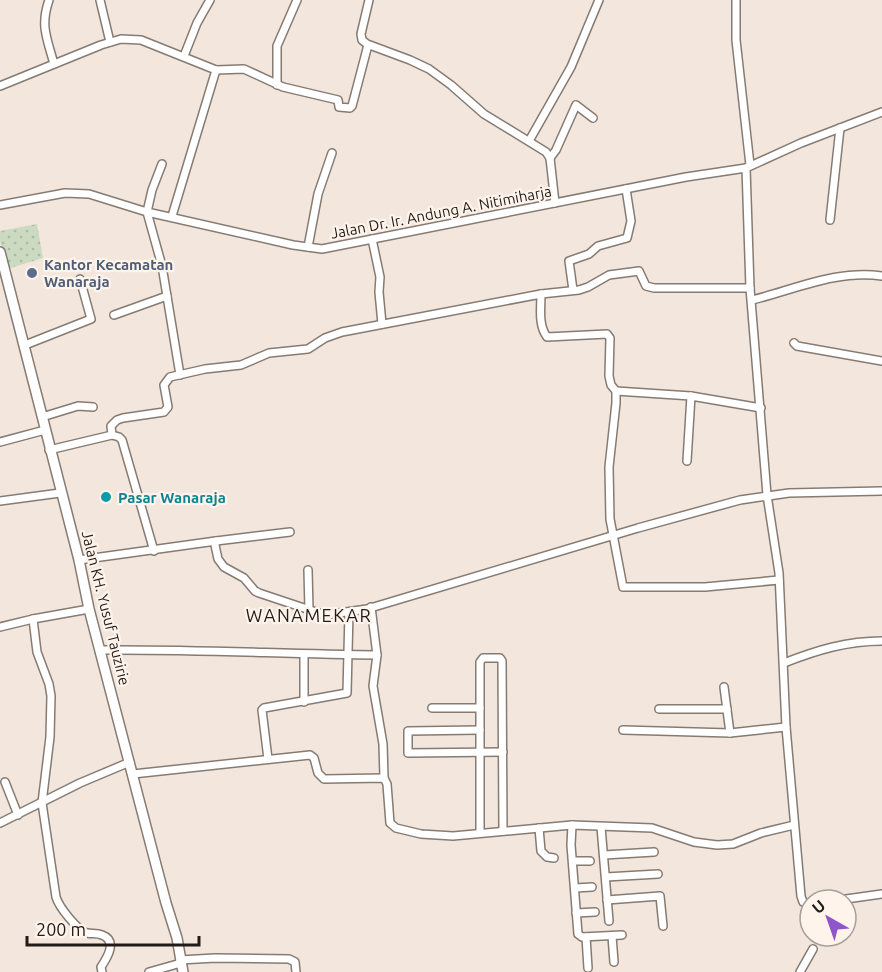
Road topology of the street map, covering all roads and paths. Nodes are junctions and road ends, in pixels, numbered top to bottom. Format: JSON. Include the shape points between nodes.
{"nodes":[{"id":1,"x":49,"y":0,"type":"edge"},
{"id":2,"x":100,"y":0,"type":"edge"},
{"id":3,"x":210,"y":0,"type":"edge"},
{"id":4,"x":297,"y":0,"type":"edge"},
{"id":5,"x":369,"y":0,"type":"edge"},
{"id":6,"x":599,"y":0,"type":"edge"},
{"id":7,"x":736,"y":0,"type":"edge"},
{"id":8,"x":110,"y":42,"type":"junction"},
{"id":9,"x":368,"y":45,"type":"junction"},
{"id":10,"x":184,"y":56,"type":"junction"},
{"id":11,"x":54,"y":64,"type":"junction"},
{"id":12,"x":216,"y":69,"type":"junction"},
{"id":13,"x":276,"y":85,"type":"junction"},
{"id":14,"x":0,"y":86,"type":"edge"},
{"id":15,"x":882,"y":112,"type":"edge"},
{"id":16,"x":593,"y":117,"type":"dead end"},
{"id":17,"x":840,"y":128,"type":"junction"},
{"id":18,"x":529,"y":141,"type":"junction"},
{"id":19,"x":332,"y":153,"type":"dead end"},
{"id":20,"x":550,"y":158,"type":"junction"},
{"id":21,"x":162,"y":164,"type":"dead end"},
{"id":22,"x":748,"y":167,"type":"junction"},
{"id":23,"x":626,"y":189,"type":"junction"},
{"id":24,"x":555,"y":203,"type":"junction"},
{"id":25,"x":0,"y":205,"type":"edge"},
{"id":26,"x":147,"y":212,"type":"junction"},
{"id":27,"x":172,"y":216,"type":"junction"},
{"id":28,"x":830,"y":220,"type":"dead end"},
{"id":29,"x":372,"y":239,"type":"junction"},
{"id":30,"x":308,"y":247,"type":"junction"},
{"id":31,"x":0,"y":252,"type":"edge"},
{"id":32,"x":882,"y":276,"type":"edge"},
{"id":33,"x":80,"y":279,"type":"dead end"},
{"id":34,"x":750,"y":288,"type":"junction"},
{"id":35,"x":573,"y":290,"type":"junction"},
{"id":36,"x":541,"y":294,"type":"junction"},
{"id":37,"x":167,"y":296,"type":"junction"},
{"id":38,"x":752,"y":300,"type":"junction"},
{"id":39,"x":114,"y":315,"type":"dead end"},
{"id":40,"x":382,"y":324,"type":"junction"},
{"id":41,"x":794,"y":343,"type":"dead end"},
{"id":42,"x":25,"y":345,"type":"junction"},
{"id":43,"x":882,"y":361,"type":"edge"},
{"id":44,"x":180,"y":375,"type":"junction"},
{"id":45,"x":616,"y":391,"type":"junction"},
{"id":46,"x":691,"y":396,"type":"junction"},
{"id":47,"x":93,"y":407,"type":"dead end"},
{"id":48,"x":760,"y":408,"type":"junction"},
{"id":49,"x":42,"y":417,"type":"junction"},
{"id":50,"x":45,"y":430,"type":"junction"},
{"id":51,"x":112,"y":435,"type":"junction"},
{"id":52,"x":0,"y":442,"type":"edge"},
{"id":53,"x":50,"y":450,"type":"junction"},
{"id":54,"x":687,"y":461,"type":"dead end"},
{"id":55,"x":882,"y":491,"type":"edge"},
{"id":56,"x":60,"y":493,"type":"junction"},
{"id":57,"x":767,"y":495,"type":"junction"},
{"id":58,"x":0,"y":501,"type":"edge"},
{"id":59,"x":290,"y":532,"type":"dead end"},
{"id":60,"x":614,"y":536,"type":"junction"},
{"id":61,"x":216,"y":541,"type":"junction"},
{"id":62,"x":154,"y":550,"type":"junction"},
{"id":63,"x":79,"y":560,"type":"junction"},
{"id":64,"x":308,"y":570,"type":"dead end"},
{"id":65,"x":779,"y":580,"type":"junction"},
{"id":66,"x":371,"y":607,"type":"junction"},
{"id":67,"x":89,"y":609,"type":"junction"},
{"id":68,"x":309,"y":610,"type":"junction"},
{"id":69,"x":349,"y":612,"type":"junction"},
{"id":70,"x":33,"y":619,"type":"junction"},
{"id":71,"x":0,"y":627,"type":"edge"},
{"id":72,"x":882,"y":641,"type":"edge"},
{"id":73,"x":100,"y":650,"type":"junction"},
{"id":74,"x":304,"y":654,"type":"junction"},
{"id":75,"x":349,"y":655,"type":"junction"},
{"id":76,"x":377,"y":655,"type":"junction"},
{"id":77,"x":784,"y":663,"type":"junction"},
{"id":78,"x":724,"y":687,"type":"dead end"},
{"id":79,"x":304,"y":702,"type":"junction"},
{"id":80,"x":432,"y":708,"type":"dead end"},
{"id":81,"x":480,"y":708,"type":"junction"},
{"id":82,"x":658,"y":709,"type":"dead end"},
{"id":83,"x":727,"y":709,"type":"junction"},
{"id":84,"x":786,"y":727,"type":"junction"},
{"id":85,"x":480,"y":730,"type":"junction"},
{"id":86,"x":623,"y":730,"type":"dead end"},
{"id":87,"x":730,"y":733,"type":"junction"},
{"id":88,"x":503,"y":752,"type":"junction"},
{"id":89,"x":480,"y":753,"type":"junction"},
{"id":90,"x":268,"y":759,"type":"junction"},
{"id":91,"x":130,"y":762,"type":"junction"},
{"id":92,"x":133,"y":774,"type":"junction"},
{"id":93,"x":384,"y":778,"type":"junction"},
{"id":94,"x":5,"y":782,"type":"dead end"},
{"id":95,"x":42,"y":803,"type":"junction"},
{"id":96,"x":18,"y":815,"type":"junction"},
{"id":97,"x":0,"y":823,"type":"edge"},
{"id":98,"x":572,"y":825,"type":"junction"},
{"id":99,"x":794,"y":825,"type":"junction"},
{"id":100,"x":601,"y":827,"type":"junction"},
{"id":101,"x":539,"y":828,"type":"junction"},
{"id":102,"x":503,"y":831,"type":"junction"},
{"id":103,"x":480,"y":832,"type":"junction"},
{"id":104,"x":654,"y":852,"type":"dead end"},
{"id":105,"x":604,"y":855,"type":"junction"},
{"id":106,"x":554,"y":858,"type":"dead end"},
{"id":107,"x":573,"y":861,"type":"junction"},
{"id":108,"x":590,"y":861,"type":"dead end"},
{"id":109,"x":658,"y":874,"type":"dead end"},
{"id":110,"x":606,"y":877,"type":"junction"},
{"id":111,"x":592,"y":887,"type":"dead end"},
{"id":112,"x":575,"y":888,"type":"junction"},
{"id":113,"x":800,"y":888,"type":"edge"},
{"id":114,"x":882,"y":894,"type":"edge"},
{"id":115,"x":858,"y":897,"type":"edge"},
{"id":116,"x":607,"y":900,"type":"junction"},
{"id":117,"x":595,"y":912,"type":"dead end"},
{"id":118,"x":576,"y":913,"type":"junction"},
{"id":119,"x":609,"y":921,"type":"dead end"},
{"id":120,"x":663,"y":926,"type":"dead end"},
{"id":121,"x":622,"y":935,"type":"dead end"},
{"id":122,"x":612,"y":936,"type":"junction"},
{"id":123,"x":586,"y":937,"type":"junction"},
{"id":124,"x":813,"y":949,"type":"dead end"},
{"id":125,"x":614,"y":962,"type":"dead end"},
{"id":126,"x":181,"y":965,"type":"edge"},
{"id":127,"x":588,"y":968,"type":"dead end"},
{"id":128,"x":102,"y":972,"type":"edge"},
{"id":129,"x":149,"y":972,"type":"edge"},
{"id":130,"x":296,"y":972,"type":"edge"},
{"id":131,"x":800,"y":972,"type":"edge"}],
"edges":[{"from":1,"to":11,"type":"street","via":[[44,29]]},
{"from":2,"to":8,"type":"street"},
{"from":3,"to":10,"type":"street"},
{"from":4,"to":13,"type":"street","via":[[277,46]]},
{"from":5,"to":9,"type":"street","via":[[361,34]]},
{"from":6,"to":18,"type":"street","via":[[571,67]]},
{"from":7,"to":22,"type":"street"},
{"from":8,"to":10,"type":"street","via":[[141,40]]},
{"from":8,"to":11,"type":"street"},
{"from":9,"to":13,"type":"street","via":[[350,108],[339,106],[338,100]]},
{"from":9,"to":18,"type":"street","via":[[429,69],[484,114]]},
{"from":10,"to":12,"type":"street"},
{"from":11,"to":14,"type":"street"},
{"from":12,"to":13,"type":"street","via":[[244,69]]},
{"from":12,"to":27,"type":"street"},
{"from":15,"to":17,"type":"street","name":"Jalan Dr. Ir. Andung A. Nitimiharja"},
{"from":16,"to":20,"type":"street","via":[[576,105]]},
{"from":17,"to":22,"type":"street","name":"Jalan Dr. Ir. Andung A. Nitimiharja"},
{"from":17,"to":28,"type":"street"},
{"from":18,"to":20,"type":"street"},
{"from":19,"to":30,"type":"street","via":[[318,194]]},
{"from":20,"to":24,"type":"street"},
{"from":21,"to":26,"type":"street"},
{"from":22,"to":23,"type":"street","name":"Jalan Dr. Ir. Andung A. Nitimiharja"},
{"from":22,"to":34,"type":"street"},
{"from":23,"to":24,"type":"street","name":"Jalan Dr. Ir. Andung A. Nitimiharja"},
{"from":23,"to":35,"type":"street","via":[[629,235],[568,261]]},
{"from":24,"to":29,"type":"street","name":"Jalan Dr. Ir. Andung A. Nitimiharja"},
{"from":25,"to":26,"type":"street","name":"Jalan Dr. Ir. Andung A. Nitimiharja","via":[[77,193]]},
{"from":26,"to":27,"type":"street","name":"Jalan Dr. Ir. Andung A. Nitimiharja"},
{"from":26,"to":37,"type":"street"},
{"from":27,"to":30,"type":"street","name":"Jalan Dr. Ir. Andung A. Nitimiharja"},
{"from":29,"to":30,"type":"street","name":"Jalan Dr. Ir. Andung A. Nitimiharja","via":[[322,249]]},
{"from":29,"to":40,"type":"street","via":[[381,280]]},
{"from":31,"to":42,"type":"main road","name":"Jalan KH. Yusuf Tauzirie"},
{"from":32,"to":38,"type":"street","via":[[867,274],[825,280]]},
{"from":33,"to":42,"type":"street","via":[[91,319]]},
{"from":34,"to":35,"type":"street","via":[[654,288],[646,286],[638,271],[609,275]]},
{"from":34,"to":38,"type":"street"},
{"from":35,"to":36,"type":"street"},
{"from":36,"to":40,"type":"street"},
{"from":36,"to":45,"type":"street","via":[[542,331],[546,337],[609,336],[609,376]]},
{"from":37,"to":39,"type":"street"},
{"from":37,"to":44,"type":"street"},
{"from":38,"to":48,"type":"street"},
{"from":40,"to":44,"type":"street","via":[[333,335],[308,350],[269,353],[241,365]]},
{"from":41,"to":43,"type":"street"},
{"from":42,"to":49,"type":"main road","name":"Jalan KH. Yusuf Tauzirie"},
{"from":44,"to":51,"type":"street","via":[[165,382],[167,411],[117,420],[111,426]]},
{"from":45,"to":46,"type":"street"},
{"from":45,"to":60,"type":"street","via":[[609,492]]},
{"from":46,"to":48,"type":"street"},
{"from":46,"to":54,"type":"street"},
{"from":47,"to":49,"type":"street","via":[[78,406]]},
{"from":48,"to":57,"type":"street"},
{"from":49,"to":50,"type":"main road","name":"Jalan KH. Yusuf Tauzirie"},
{"from":50,"to":52,"type":"street"},
{"from":50,"to":53,"type":"main road","name":"Jalan KH. Yusuf Tauzirie"},
{"from":51,"to":53,"type":"street"},
{"from":51,"to":62,"type":"street","via":[[122,440]]},
{"from":53,"to":56,"type":"main road","name":"Jalan KH. Yusuf Tauzirie"},
{"from":55,"to":57,"type":"street"},
{"from":56,"to":58,"type":"street"},
{"from":56,"to":63,"type":"main road","name":"Jalan KH. Yusuf Tauzirie"},
{"from":57,"to":60,"type":"street"},
{"from":57,"to":65,"type":"street"},
{"from":59,"to":61,"type":"street"},
{"from":60,"to":65,"type":"street","via":[[624,587],[709,587]]},
{"from":60,"to":66,"type":"street"},
{"from":61,"to":62,"type":"street"},
{"from":61,"to":68,"type":"street","via":[[218,559],[224,567],[244,578],[255,591]]},
{"from":62,"to":63,"type":"street"},
{"from":63,"to":67,"type":"main road","name":"Jalan KH. Yusuf Tauzirie"},
{"from":64,"to":68,"type":"street"},
{"from":65,"to":77,"type":"street"},
{"from":66,"to":69,"type":"street"},
{"from":66,"to":76,"type":"street"},
{"from":67,"to":70,"type":"street"},
{"from":67,"to":73,"type":"main road","name":"Jalan KH. Yusuf Tauzirie"},
{"from":68,"to":69,"type":"street","via":[[325,615]]},
{"from":69,"to":75,"type":"street"},
{"from":70,"to":71,"type":"street"},
{"from":70,"to":95,"type":"street","via":[[37,652],[51,696]]},
{"from":72,"to":77,"type":"street","via":[[829,646]]},
{"from":73,"to":74,"type":"street"},
{"from":73,"to":91,"type":"main road","name":"Jalan KH. Yusuf Tauzirie"},
{"from":74,"to":75,"type":"street"},
{"from":74,"to":79,"type":"street"},
{"from":75,"to":76,"type":"street"},
{"from":75,"to":79,"type":"street","via":[[347,693]]},
{"from":76,"to":93,"type":"street","via":[[373,686],[383,744]]},
{"from":77,"to":84,"type":"street"},
{"from":78,"to":83,"type":"street"},
{"from":79,"to":90,"type":"street","via":[[270,705],[262,711]]},
{"from":80,"to":81,"type":"street"},
{"from":81,"to":85,"type":"street"},
{"from":81,"to":88,"type":"street","via":[[481,660],[500,658]]},
{"from":82,"to":83,"type":"street"},
{"from":83,"to":87,"type":"street"},
{"from":84,"to":87,"type":"street"},
{"from":84,"to":99,"type":"street"},
{"from":85,"to":89,"type":"street"},
{"from":85,"to":89,"type":"street","via":[[408,731],[408,753]]},
{"from":86,"to":87,"type":"street"},
{"from":88,"to":89,"type":"street"},
{"from":88,"to":102,"type":"street"},
{"from":89,"to":103,"type":"street"},
{"from":90,"to":92,"type":"street"},
{"from":90,"to":93,"type":"street","via":[[312,755],[318,773],[327,780]]},
{"from":91,"to":92,"type":"main road","name":"Jalan KH. Yusuf Tauzirie"},
{"from":91,"to":95,"type":"street"},
{"from":92,"to":126,"type":"main road","name":"Jalan KH. Yusuf Tauzirie"},
{"from":93,"to":103,"type":"street","via":[[393,827],[421,834]]},
{"from":94,"to":96,"type":"street"},
{"from":95,"to":96,"type":"street"},
{"from":95,"to":128,"type":"street","via":[[58,904],[84,932],[101,934],[107,939],[111,949]]},
{"from":96,"to":97,"type":"street"},
{"from":98,"to":100,"type":"street"},
{"from":98,"to":101,"type":"street"},
{"from":98,"to":107,"type":"street"},
{"from":99,"to":100,"type":"street","via":[[733,844],[717,845],[652,828]]},
{"from":99,"to":113,"type":"street"},
{"from":100,"to":105,"type":"street"},
{"from":101,"to":102,"type":"street"},
{"from":101,"to":106,"type":"street","via":[[541,851]]},
{"from":102,"to":103,"type":"street"},
{"from":104,"to":105,"type":"street"},
{"from":105,"to":110,"type":"street"},
{"from":107,"to":108,"type":"street"},
{"from":107,"to":112,"type":"street"},
{"from":109,"to":110,"type":"street"},
{"from":110,"to":116,"type":"street"},
{"from":111,"to":112,"type":"street"},
{"from":112,"to":118,"type":"street"},
{"from":114,"to":115,"type":"street"},
{"from":116,"to":119,"type":"street"},
{"from":116,"to":120,"type":"street","via":[[660,897]]},
{"from":117,"to":118,"type":"street"},
{"from":118,"to":123,"type":"street","via":[[578,934]]},
{"from":121,"to":122,"type":"street"},
{"from":122,"to":123,"type":"street"},
{"from":122,"to":125,"type":"street"},
{"from":123,"to":127,"type":"street"},
{"from":124,"to":131,"type":"street"},
{"from":126,"to":129,"type":"street"},
{"from":126,"to":130,"type":"street","via":[[289,959]]}]}
